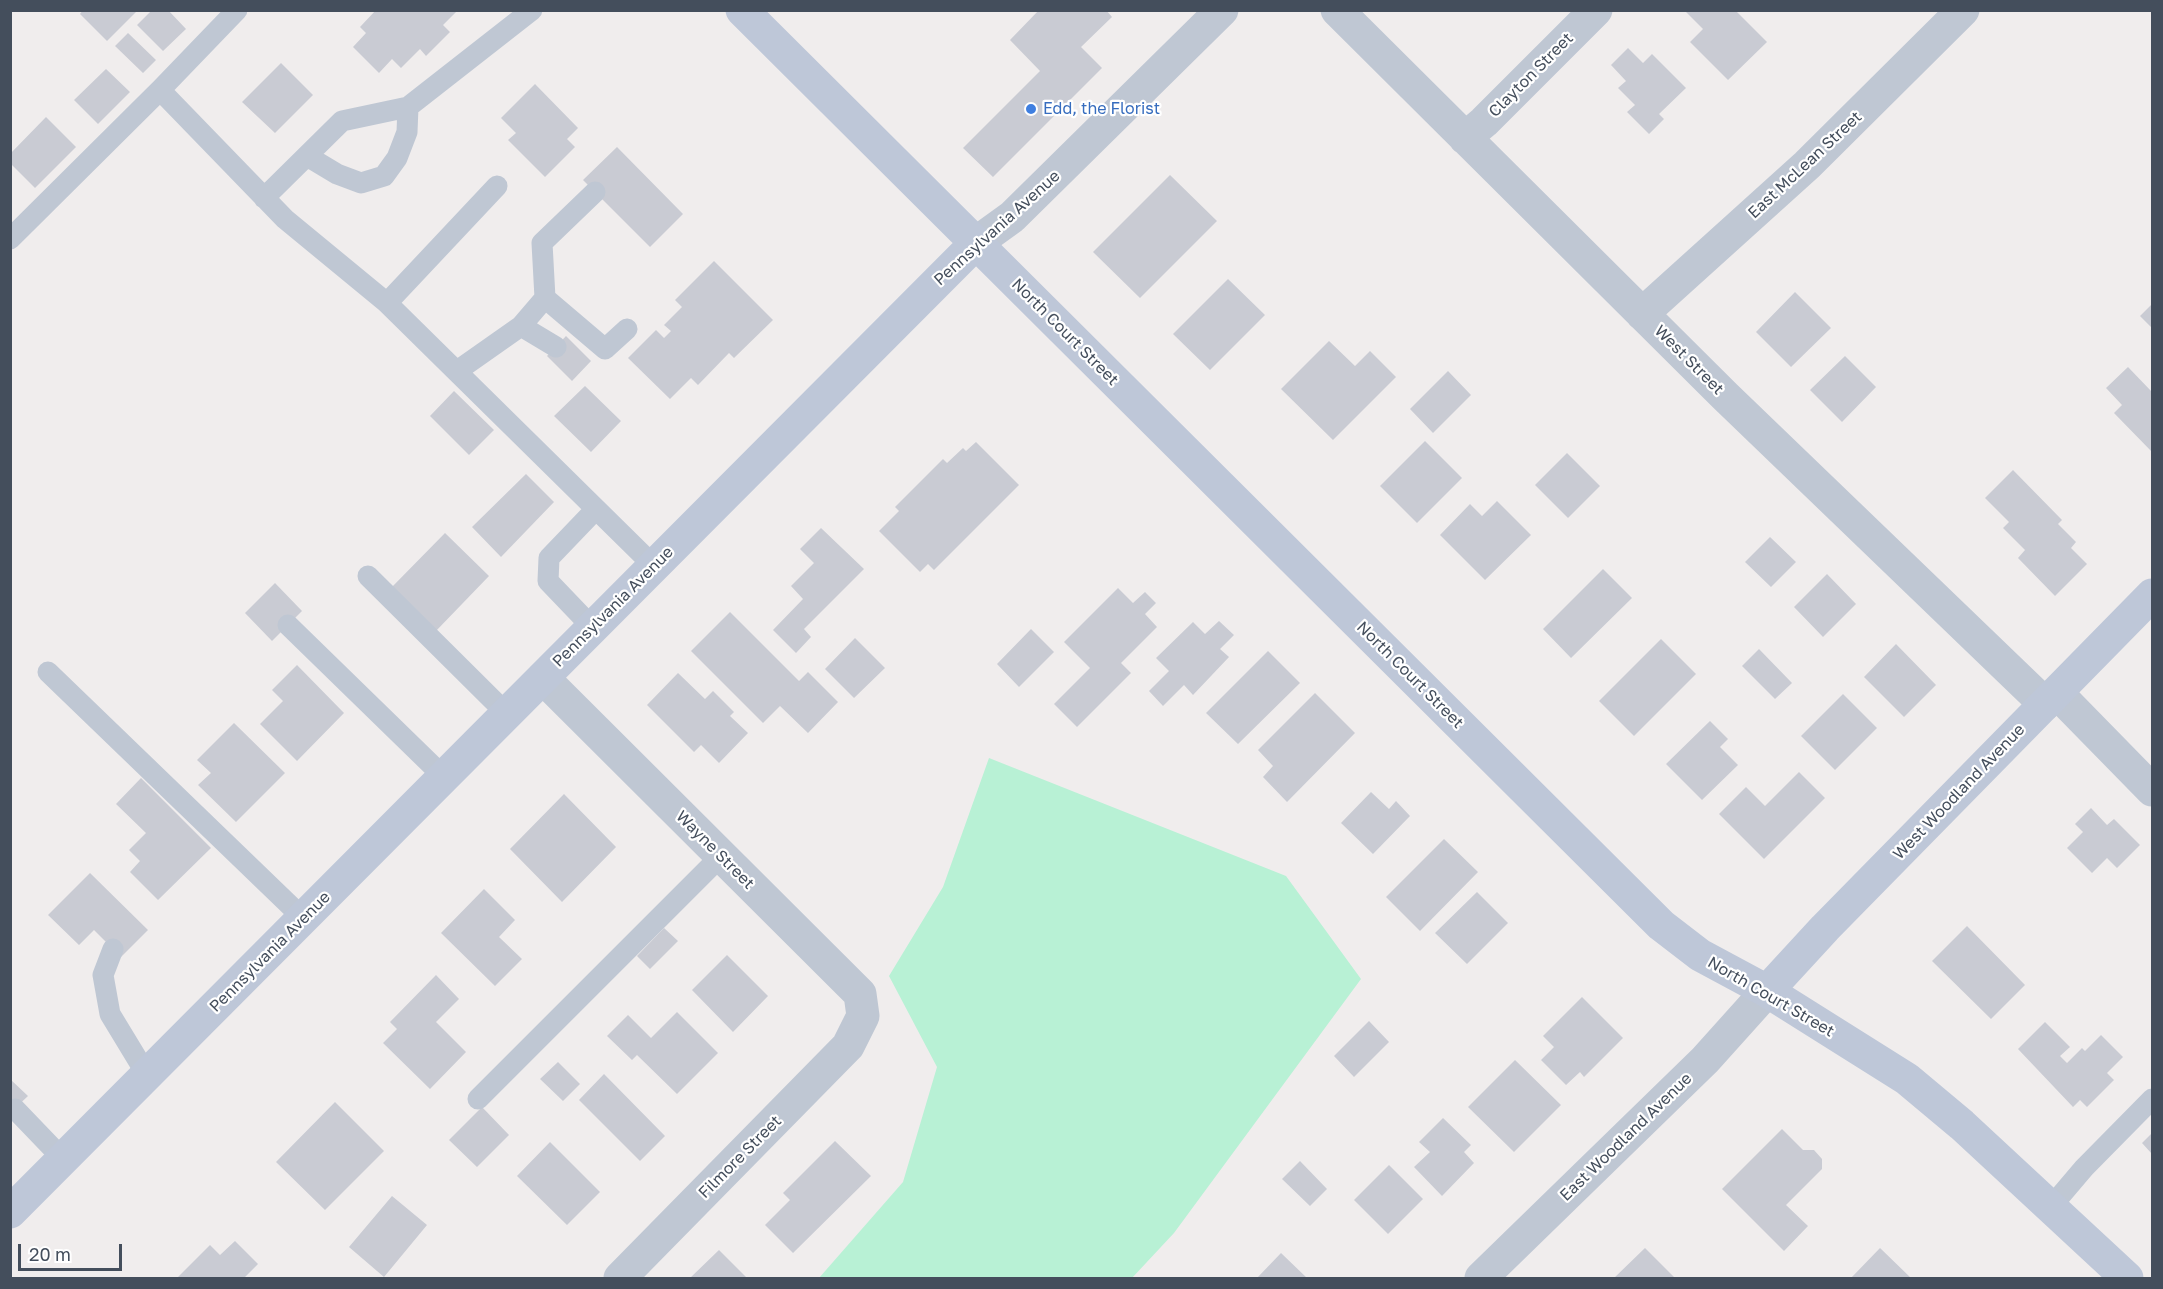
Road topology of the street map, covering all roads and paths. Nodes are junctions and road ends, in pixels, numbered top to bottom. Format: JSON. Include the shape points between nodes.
{"nodes":[{"id":1,"x":237,"y":10,"type":"edge"},
{"id":2,"x":532,"y":10,"type":"edge"},
{"id":3,"x":742,"y":10,"type":"edge"},
{"id":4,"x":1222,"y":10,"type":"edge"},
{"id":5,"x":1337,"y":10,"type":"edge"},
{"id":6,"x":1596,"y":10,"type":"edge"},
{"id":7,"x":1963,"y":10,"type":"edge"},
{"id":8,"x":160,"y":90,"type":"junction"},
{"id":9,"x":408,"y":106,"type":"junction"},
{"id":10,"x":1465,"y":138,"type":"junction"},
{"id":11,"x":307,"y":156,"type":"junction"},
{"id":12,"x":497,"y":186,"type":"dead end"},
{"id":13,"x":595,"y":192,"type":"dead end"},
{"id":14,"x":264,"y":198,"type":"junction"},
{"id":15,"x":10,"y":239,"type":"edge"},
{"id":16,"x":976,"y":243,"type":"junction"},
{"id":17,"x":545,"y":298,"type":"junction"},
{"id":18,"x":387,"y":303,"type":"junction"},
{"id":19,"x":1642,"y":314,"type":"junction"},
{"id":20,"x":521,"y":326,"type":"junction"},
{"id":21,"x":627,"y":329,"type":"dead end"},
{"id":22,"x":556,"y":347,"type":"dead end"},
{"id":23,"x":457,"y":371,"type":"junction"},
{"id":24,"x":596,"y":509,"type":"junction"},
{"id":25,"x":654,"y":566,"type":"junction"},
{"id":26,"x":368,"y":576,"type":"dead end"},
{"id":27,"x":2152,"y":595,"type":"edge"},
{"id":28,"x":288,"y":625,"type":"dead end"},
{"id":29,"x":593,"y":628,"type":"junction"},
{"id":30,"x":48,"y":672,"type":"dead end"},
{"id":31,"x":543,"y":678,"type":"junction"},
{"id":32,"x":2051,"y":698,"type":"junction"},
{"id":33,"x":507,"y":714,"type":"junction"},
{"id":34,"x":444,"y":777,"type":"junction"},
{"id":35,"x":2152,"y":790,"type":"edge"},
{"id":36,"x":721,"y":856,"type":"junction"},
{"id":37,"x":303,"y":918,"type":"junction"},
{"id":38,"x":113,"y":949,"type":"dead end"},
{"id":39,"x":1767,"y":991,"type":"junction"},
{"id":40,"x":855,"y":1032,"type":"joint"},
{"id":41,"x":147,"y":1075,"type":"junction"},
{"id":42,"x":478,"y":1099,"type":"dead end"},
{"id":43,"x":2152,"y":1099,"type":"edge"},
{"id":44,"x":15,"y":1109,"type":"dead end"},
{"id":45,"x":63,"y":1159,"type":"junction"},
{"id":46,"x":2050,"y":1208,"type":"junction"},
{"id":47,"x":10,"y":1212,"type":"edge"},
{"id":48,"x":620,"y":1278,"type":"edge"},
{"id":49,"x":1481,"y":1278,"type":"edge"},
{"id":50,"x":2127,"y":1278,"type":"edge"}],
"edges":[{"from":1,"to":8,"type":"lane"},
{"from":2,"to":9,"type":"lane"},
{"from":3,"to":16,"type":"main road","name":"North Court Street"},
{"from":4,"to":16,"type":"street","name":"Pennsylvania Avenue","via":[[1012,217]]},
{"from":5,"to":10,"type":"street","name":"West Street"},
{"from":6,"to":10,"type":"street","name":"Clayton Street"},
{"from":7,"to":19,"type":"street","name":"East McLean Street","via":[[1807,165]]},
{"from":8,"to":14,"type":"lane"},
{"from":8,"to":15,"type":"lane"},
{"from":9,"to":11,"type":"lane","via":[[342,121]]},
{"from":9,"to":11,"type":"lane","via":[[407,132],[397,158],[384,176],[361,183]]},
{"from":10,"to":19,"type":"street","name":"West Street"},
{"from":11,"to":14,"type":"lane"},
{"from":12,"to":18,"type":"lane"},
{"from":13,"to":17,"type":"lane","via":[[542,243]]},
{"from":14,"to":18,"type":"lane"},
{"from":16,"to":25,"type":"main road","name":"Pennsylvania Avenue"},
{"from":16,"to":39,"type":"main road","name":"North Court Street","via":[[1661,925],[1700,955]]},
{"from":17,"to":20,"type":"lane"},
{"from":17,"to":21,"type":"lane","via":[[605,349]]},
{"from":18,"to":23,"type":"lane"},
{"from":19,"to":32,"type":"street","name":"West Street"},
{"from":20,"to":22,"type":"lane"},
{"from":20,"to":23,"type":"lane"},
{"from":23,"to":24,"type":"lane"},
{"from":24,"to":25,"type":"lane"},
{"from":24,"to":29,"type":"lane","via":[[549,558],[548,581]]},
{"from":25,"to":29,"type":"main road","name":"Pennsylvania Avenue"},
{"from":26,"to":33,"type":"lane"},
{"from":27,"to":32,"type":"main road","name":"West Woodland Avenue"},
{"from":28,"to":34,"type":"lane"},
{"from":29,"to":31,"type":"main road","name":"Pennsylvania Avenue"},
{"from":30,"to":37,"type":"lane"},
{"from":31,"to":33,"type":"main road","name":"Pennsylvania Avenue"},
{"from":31,"to":36,"type":"street","name":"Wayne Street"},
{"from":32,"to":35,"type":"street","name":"West Street"},
{"from":32,"to":39,"type":"main road","name":"West Woodland Avenue"},
{"from":33,"to":34,"type":"main road","name":"Pennsylvania Avenue"},
{"from":34,"to":37,"type":"main road","name":"Pennsylvania Avenue"},
{"from":36,"to":40,"type":"street","name":"Wayne Street","via":[[860,994],[863,1016]]},
{"from":36,"to":42,"type":"lane"},
{"from":37,"to":41,"type":"main road","name":"Pennsylvania Avenue"},
{"from":38,"to":41,"type":"lane","via":[[103,975],[110,1014]]},
{"from":39,"to":46,"type":"main road","name":"North Court Street","via":[[1907,1079]]},
{"from":39,"to":49,"type":"street","name":"East Woodland Avenue","via":[[1706,1060]]},
{"from":40,"to":48,"type":"street","name":"Filmore Street","via":[[848,1046]]},
{"from":41,"to":45,"type":"main road","name":"Pennsylvania Avenue"},
{"from":43,"to":46,"type":"lane"},
{"from":44,"to":45,"type":"lane"},
{"from":45,"to":47,"type":"main road","name":"Pennsylvania Avenue"},
{"from":46,"to":50,"type":"main road","name":"North Court Street"}]}
